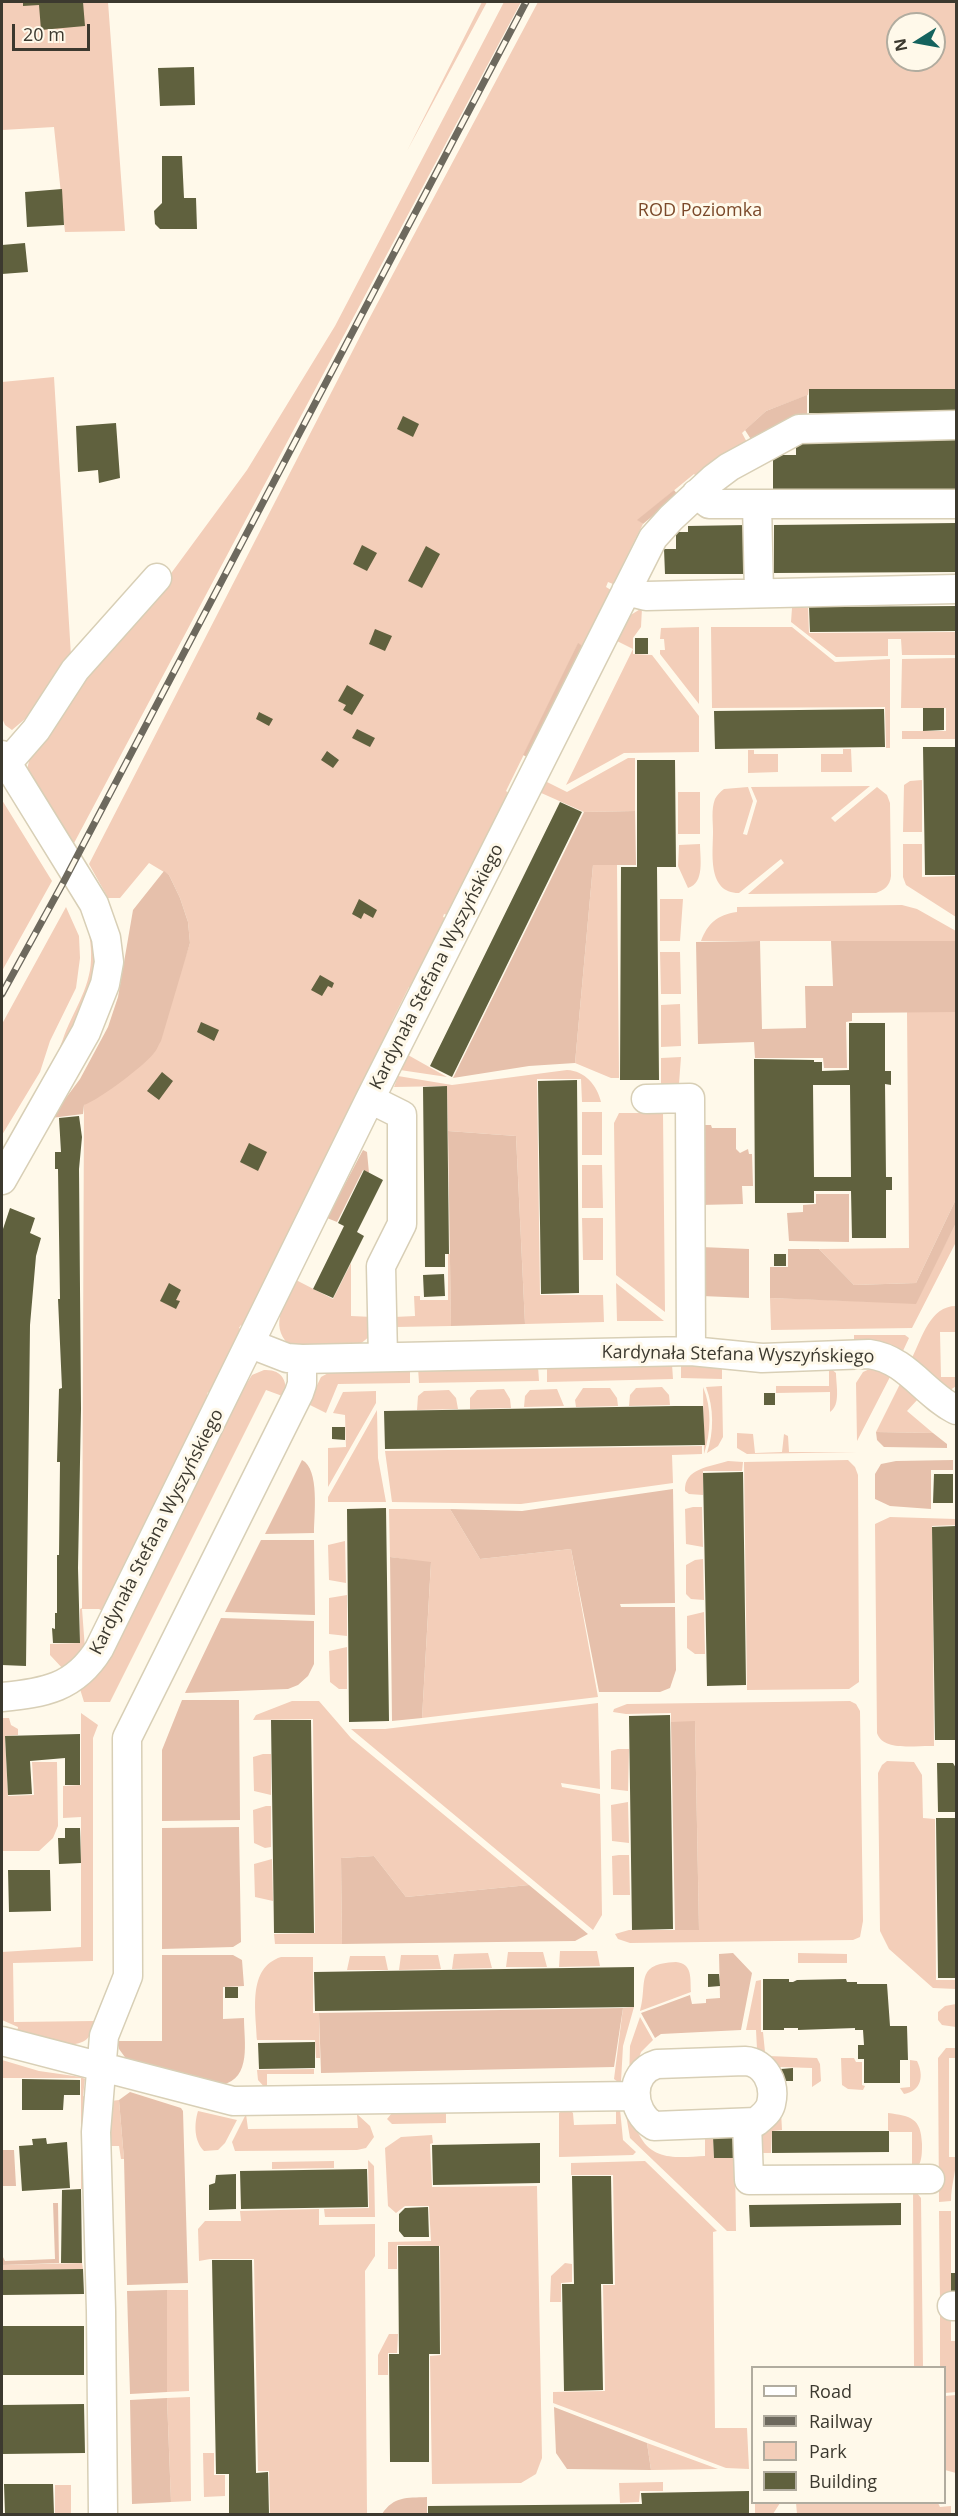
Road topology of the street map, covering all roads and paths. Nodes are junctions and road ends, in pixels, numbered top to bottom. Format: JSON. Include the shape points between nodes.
{"nodes":[{"id":1,"x":957,"y":425,"type":"edge"},
{"id":2,"x":696,"y":494,"type":"junction"},
{"id":3,"x":757,"y":504,"type":"junction"},
{"id":4,"x":957,"y":504,"type":"edge"},
{"id":5,"x":157,"y":578,"type":"dead end"},
{"id":6,"x":957,"y":589,"type":"edge"},
{"id":7,"x":626,"y":591,"type":"junction"},
{"id":8,"x":759,"y":593,"type":"junction"},
{"id":9,"x":3,"y":762,"type":"edge"},
{"id":10,"x":370,"y":1099,"type":"junction"},
{"id":11,"x":646,"y":1099,"type":"dead end"},
{"id":12,"x":2,"y":1180,"type":"edge"},
{"id":13,"x":251,"y":1344,"type":"junction"},
{"id":14,"x":692,"y":1351,"type":"junction"},
{"id":15,"x":383,"y":1357,"type":"junction"},
{"id":16,"x":302,"y":1359,"type":"junction"},
{"id":17,"x":957,"y":1410,"type":"edge"},
{"id":18,"x":2,"y":1697,"type":"edge"},
{"id":19,"x":2,"y":2042,"type":"edge"},
{"id":20,"x":102,"y":2065,"type":"junction"},
{"id":21,"x":636,"y":2096,"type":"junction"},
{"id":22,"x":747,"y":2123,"type":"junction"},
{"id":23,"x":930,"y":2179,"type":"dead end"},
{"id":24,"x":103,"y":2514,"type":"edge"}],
"edges":[{"from":1,"to":2,"type":"street","name":"Kardynała Stefana Wyszyńskiego","via":[[799,429],[729,467]]},
{"from":2,"to":3,"type":"street","via":[[709,504]]},
{"from":2,"to":7,"type":"street","name":"Kardynała Stefana Wyszyńskiego","via":[[653,538]]},
{"from":3,"to":4,"type":"street"},
{"from":3,"to":8,"type":"street"},
{"from":5,"to":9,"type":"street","via":[[75,670],[36,730]]},
{"from":6,"to":8,"type":"street"},
{"from":7,"to":8,"type":"street","via":[[646,596]]},
{"from":7,"to":10,"type":"street","name":"Kardynała Stefana Wyszyńskiego"},
{"from":9,"to":12,"type":"street","via":[[94,904],[106,938],[109,962],[102,993],[86,1032]]},
{"from":10,"to":13,"type":"street","name":"Kardynała Stefana Wyszyńskiego"},
{"from":10,"to":15,"type":"street","via":[[402,1115],[402,1224],[381,1266]]},
{"from":11,"to":14,"type":"street","via":[[690,1098]]},
{"from":13,"to":16,"type":"street","name":"Kardynała Stefana Wyszyńskiego","via":[[287,1358]]},
{"from":13,"to":18,"type":"street","name":"Kardynała Stefana Wyszyńskiego","via":[[90,1664],[67,1683],[46,1692]]},
{"from":14,"to":15,"type":"street","name":"Kardynała Stefana Wyszyńskiego"},
{"from":14,"to":17,"type":"street","name":"Kardynała Stefana Wyszyńskiego","via":[[762,1358],[883,1356]]},
{"from":15,"to":16,"type":"street","name":"Kardynała Stefana Wyszyńskiego"},
{"from":16,"to":20,"type":"street","via":[[299,1393],[127,1738],[128,1976],[108,2022]]},
{"from":19,"to":20,"type":"street"},
{"from":20,"to":21,"type":"street","via":[[221,2099],[250,2102]]},
{"from":20,"to":24,"type":"street","via":[[96,2145]]},
{"from":21,"to":22,"type":"street","via":[[637,2108],[654,2126]]},
{"from":21,"to":22,"type":"street","via":[[641,2073],[657,2064],[755,2062],[768,2077],[771,2104],[756,2122]]},
{"from":22,"to":23,"type":"street","via":[[748,2180]]}]}
